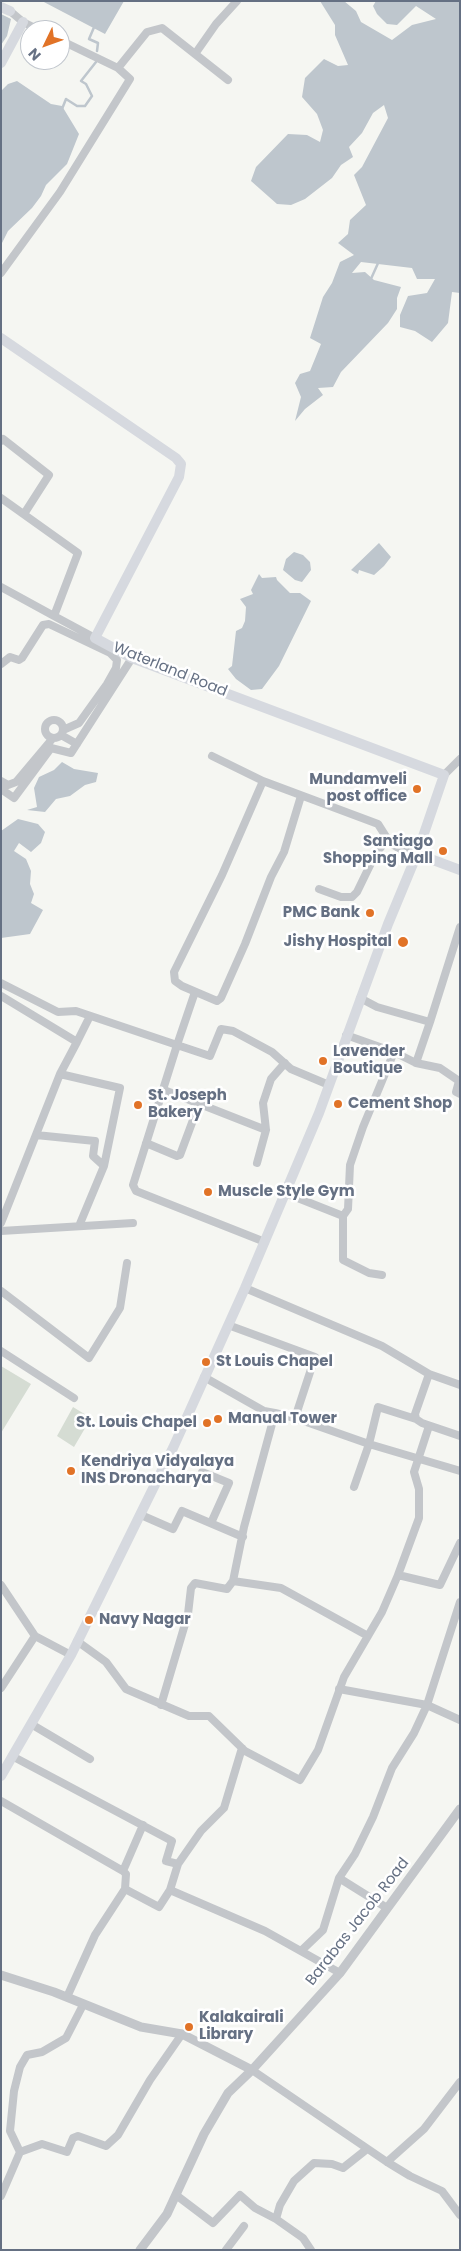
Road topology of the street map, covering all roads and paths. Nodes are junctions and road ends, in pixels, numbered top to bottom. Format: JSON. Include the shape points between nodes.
{"nodes":[{"id":1,"x":237,"y":1,"type":"edge"},
{"id":2,"x":6,"y":9,"type":"edge"},
{"id":3,"x":20,"y":20,"type":"edge"},
{"id":4,"x":20,"y":28,"type":"edge"},
{"id":5,"x":70,"y":45,"type":"edge"},
{"id":6,"x":195,"y":54,"type":"junction"},
{"id":7,"x":1,"y":63,"type":"edge"},
{"id":8,"x":118,"y":68,"type":"junction"},
{"id":9,"x":228,"y":80,"type":"dead end"},
{"id":10,"x":1,"y":273,"type":"edge"},
{"id":11,"x":1,"y":338,"type":"edge"},
{"id":12,"x":1,"y":441,"type":"edge"},
{"id":13,"x":1,"y":498,"type":"edge"},
{"id":14,"x":24,"y":514,"type":"junction"},
{"id":15,"x":1,"y":587,"type":"edge"},
{"id":16,"x":54,"y":616,"type":"junction"},
{"id":17,"x":95,"y":638,"type":"junction"},
{"id":18,"x":132,"y":658,"type":"junction"},
{"id":19,"x":1,"y":664,"type":"edge"},
{"id":20,"x":59,"y":734,"type":"junction"},
{"id":21,"x":77,"y":744,"type":"junction"},
{"id":22,"x":212,"y":756,"type":"dead end"},
{"id":23,"x":460,"y":759,"type":"edge"},
{"id":24,"x":444,"y":775,"type":"junction"},
{"id":25,"x":1,"y":781,"type":"edge"},
{"id":26,"x":264,"y":781,"type":"junction"},
{"id":27,"x":1,"y":789,"type":"edge"},
{"id":28,"x":301,"y":796,"type":"junction"},
{"id":29,"x":387,"y":839,"type":"junction"},
{"id":30,"x":417,"y":854,"type":"junction"},
{"id":31,"x":460,"y":870,"type":"edge"},
{"id":32,"x":319,"y":889,"type":"dead end"},
{"id":33,"x":460,"y":927,"type":"edge"},
{"id":34,"x":1,"y":982,"type":"edge"},
{"id":35,"x":195,"y":992,"type":"junction"},
{"id":36,"x":1,"y":996,"type":"edge"},
{"id":37,"x":360,"y":998,"type":"junction"},
{"id":38,"x":90,"y":1016,"type":"junction"},
{"id":39,"x":430,"y":1022,"type":"junction"},
{"id":40,"x":346,"y":1035,"type":"junction"},
{"id":41,"x":77,"y":1042,"type":"junction"},
{"id":42,"x":177,"y":1045,"type":"junction"},
{"id":43,"x":394,"y":1052,"type":"junction"},
{"id":44,"x":285,"y":1063,"type":"junction"},
{"id":45,"x":416,"y":1063,"type":"junction"},
{"id":46,"x":60,"y":1074,"type":"junction"},
{"id":47,"x":329,"y":1084,"type":"junction"},
{"id":48,"x":164,"y":1090,"type":"junction"},
{"id":49,"x":460,"y":1094,"type":"edge"},
{"id":50,"x":199,"y":1104,"type":"junction"},
{"id":51,"x":266,"y":1130,"type":"junction"},
{"id":52,"x":36,"y":1134,"type":"junction"},
{"id":53,"x":146,"y":1143,"type":"junction"},
{"id":54,"x":257,"y":1163,"type":"dead end"},
{"id":55,"x":104,"y":1166,"type":"junction"},
{"id":56,"x":285,"y":1193,"type":"junction"},
{"id":57,"x":343,"y":1216,"type":"junction"},
{"id":58,"x":1,"y":1223,"type":"edge"},
{"id":59,"x":133,"y":1223,"type":"dead end"},
{"id":60,"x":80,"y":1226,"type":"junction"},
{"id":61,"x":1,"y":1231,"type":"edge"},
{"id":62,"x":264,"y":1242,"type":"junction"},
{"id":63,"x":127,"y":1263,"type":"dead end"},
{"id":64,"x":382,"y":1275,"type":"dead end"},
{"id":65,"x":245,"y":1288,"type":"junction"},
{"id":66,"x":1,"y":1291,"type":"edge"},
{"id":67,"x":228,"y":1325,"type":"junction"},
{"id":68,"x":1,"y":1351,"type":"edge"},
{"id":69,"x":429,"y":1374,"type":"junction"},
{"id":70,"x":204,"y":1378,"type":"junction"},
{"id":71,"x":460,"y":1384,"type":"edge"},
{"id":72,"x":74,"y":1398,"type":"dead end"},
{"id":73,"x":275,"y":1413,"type":"junction"},
{"id":74,"x":295,"y":1418,"type":"junction"},
{"id":75,"x":416,"y":1419,"type":"junction"},
{"id":76,"x":429,"y":1426,"type":"junction"},
{"id":77,"x":460,"y":1436,"type":"edge"},
{"id":78,"x":369,"y":1444,"type":"junction"},
{"id":79,"x":417,"y":1458,"type":"junction"},
{"id":80,"x":460,"y":1471,"type":"edge"},
{"id":81,"x":202,"y":1472,"type":"dead end"},
{"id":82,"x":354,"y":1487,"type":"dead end"},
{"id":83,"x":140,"y":1515,"type":"junction"},
{"id":84,"x":211,"y":1523,"type":"junction"},
{"id":85,"x":243,"y":1537,"type":"junction"},
{"id":86,"x":460,"y":1543,"type":"edge"},
{"id":87,"x":398,"y":1575,"type":"junction"},
{"id":88,"x":233,"y":1581,"type":"junction"},
{"id":89,"x":1,"y":1585,"type":"edge"},
{"id":90,"x":460,"y":1602,"type":"edge"},
{"id":91,"x":35,"y":1636,"type":"junction"},
{"id":92,"x":368,"y":1636,"type":"junction"},
{"id":93,"x":77,"y":1641,"type":"junction"},
{"id":94,"x":71,"y":1654,"type":"junction"},
{"id":95,"x":1,"y":1688,"type":"edge"},
{"id":96,"x":339,"y":1689,"type":"junction"},
{"id":97,"x":161,"y":1705,"type":"junction"},
{"id":98,"x":427,"y":1705,"type":"junction"},
{"id":99,"x":460,"y":1720,"type":"edge"},
{"id":100,"x":31,"y":1724,"type":"junction"},
{"id":101,"x":242,"y":1748,"type":"junction"},
{"id":102,"x":12,"y":1756,"type":"junction"},
{"id":103,"x":90,"y":1759,"type":"dead end"},
{"id":104,"x":1,"y":1776,"type":"edge"},
{"id":105,"x":1,"y":1801,"type":"edge"},
{"id":106,"x":460,"y":1809,"type":"edge"},
{"id":107,"x":143,"y":1825,"type":"junction"},
{"id":108,"x":178,"y":1864,"type":"junction"},
{"id":109,"x":123,"y":1871,"type":"junction"},
{"id":110,"x":339,"y":1878,"type":"junction"},
{"id":111,"x":125,"y":1889,"type":"junction"},
{"id":112,"x":170,"y":1890,"type":"junction"},
{"id":113,"x":387,"y":1908,"type":"junction"},
{"id":114,"x":301,"y":1952,"type":"junction"},
{"id":115,"x":340,"y":1973,"type":"junction"},
{"id":116,"x":1,"y":1975,"type":"edge"},
{"id":117,"x":67,"y":1997,"type":"junction"},
{"id":118,"x":83,"y":2005,"type":"junction"},
{"id":119,"x":182,"y":2034,"type":"junction"},
{"id":120,"x":252,"y":2070,"type":"junction"},
{"id":121,"x":460,"y":2082,"type":"edge"},
{"id":122,"x":367,"y":2149,"type":"junction"},
{"id":123,"x":20,"y":2152,"type":"junction"},
{"id":124,"x":387,"y":2162,"type":"junction"},
{"id":125,"x":176,"y":2195,"type":"junction"},
{"id":126,"x":1,"y":2196,"type":"edge"},
{"id":127,"x":460,"y":2215,"type":"edge"},
{"id":128,"x":276,"y":2220,"type":"junction"},
{"id":129,"x":244,"y":2226,"type":"dead end"},
{"id":130,"x":140,"y":2250,"type":"edge"},
{"id":131,"x":226,"y":2250,"type":"edge"},
{"id":132,"x":311,"y":2250,"type":"edge"}],
"edges":[{"from":1,"to":6,"type":"street"},
{"from":2,"to":3,"type":"street"},
{"from":4,"to":7,"type":"main road"},
{"from":5,"to":8,"type":"street"},
{"from":6,"to":8,"type":"street","via":[[162,28],[152,29]]},
{"from":6,"to":9,"type":"street"},
{"from":8,"to":10,"type":"street","via":[[130,79],[60,192]]},
{"from":11,"to":17,"type":"main road","name":"Waterland Road","via":[[181,464],[179,477]]},
{"from":12,"to":14,"type":"street","via":[[3,439],[49,475]]},
{"from":13,"to":14,"type":"street"},
{"from":14,"to":16,"type":"street","via":[[78,553]]},
{"from":15,"to":16,"type":"street"},
{"from":16,"to":17,"type":"street"},
{"from":17,"to":18,"type":"main road","name":"Waterland Road"},
{"from":18,"to":21,"type":"street"},
{"from":18,"to":24,"type":"main road","name":"Waterland Road"},
{"from":19,"to":20,"type":"street","via":[[10,658],[22,658],[43,625],[49,624],[110,653],[117,660],[107,684],[79,723]]},
{"from":20,"to":21,"type":"street"},
{"from":20,"to":25,"type":"street","via":[[16,782],[8,786]]},
{"from":21,"to":27,"type":"street","via":[[71,753],[51,748],[14,798]]},
{"from":22,"to":26,"type":"street"},
{"from":23,"to":24,"type":"street"},
{"from":24,"to":30,"type":"main road"},
{"from":26,"to":28,"type":"street"},
{"from":26,"to":35,"type":"street","via":[[174,972],[175,981]]},
{"from":28,"to":29,"type":"street","via":[[378,824]]},
{"from":28,"to":35,"type":"street","via":[[284,852],[221,998],[217,1001]]},
{"from":29,"to":30,"type":"street","via":[[396,847]]},
{"from":29,"to":32,"type":"street","via":[[352,897],[341,898]]},
{"from":30,"to":31,"type":"main road"},
{"from":30,"to":37,"type":"main road"},
{"from":33,"to":39,"type":"street"},
{"from":34,"to":38,"type":"street","via":[[58,1012],[76,1011]]},
{"from":35,"to":42,"type":"street"},
{"from":36,"to":41,"type":"street"},
{"from":37,"to":39,"type":"street","via":[[377,1007]]},
{"from":37,"to":40,"type":"main road"},
{"from":38,"to":41,"type":"street"},
{"from":38,"to":42,"type":"street"},
{"from":39,"to":45,"type":"street"},
{"from":40,"to":43,"type":"street"},
{"from":40,"to":47,"type":"main road"},
{"from":41,"to":46,"type":"street"},
{"from":42,"to":44,"type":"street","via":[[210,1056],[221,1029],[266,1048]]},
{"from":42,"to":48,"type":"street"},
{"from":43,"to":45,"type":"street"},
{"from":43,"to":57,"type":"street","via":[[350,1165],[348,1209]]},
{"from":44,"to":47,"type":"street","via":[[291,1069]]},
{"from":44,"to":51,"type":"street","via":[[272,1079],[263,1103]]},
{"from":45,"to":49,"type":"street","via":[[440,1068],[459,1081],[456,1092]]},
{"from":46,"to":52,"type":"street"},
{"from":46,"to":55,"type":"street","via":[[120,1088]]},
{"from":47,"to":56,"type":"main road"},
{"from":48,"to":50,"type":"street"},
{"from":48,"to":53,"type":"street"},
{"from":50,"to":51,"type":"street"},
{"from":50,"to":53,"type":"street","via":[[180,1155]]},
{"from":51,"to":54,"type":"street"},
{"from":52,"to":55,"type":"street","via":[[95,1141],[93,1156]]},
{"from":52,"to":58,"type":"street"},
{"from":53,"to":62,"type":"street","via":[[134,1178],[136,1191]]},
{"from":55,"to":60,"type":"street"},
{"from":56,"to":57,"type":"street"},
{"from":56,"to":62,"type":"main road"},
{"from":57,"to":64,"type":"street","via":[[343,1260],[369,1273]]},
{"from":59,"to":60,"type":"street"},
{"from":60,"to":61,"type":"street"},
{"from":62,"to":65,"type":"main road"},
{"from":63,"to":66,"type":"street","via":[[120,1308],[89,1358]]},
{"from":65,"to":67,"type":"main road"},
{"from":65,"to":69,"type":"street","via":[[382,1346]]},
{"from":67,"to":70,"type":"main road"},
{"from":67,"to":74,"type":"street","via":[[315,1357]]},
{"from":68,"to":72,"type":"street"},
{"from":69,"to":71,"type":"street"},
{"from":69,"to":75,"type":"street"},
{"from":70,"to":73,"type":"street","via":[[264,1412]]},
{"from":70,"to":83,"type":"main road"},
{"from":73,"to":74,"type":"street"},
{"from":73,"to":85,"type":"street"},
{"from":74,"to":78,"type":"street"},
{"from":75,"to":76,"type":"street"},
{"from":75,"to":78,"type":"street","via":[[378,1408]]},
{"from":76,"to":77,"type":"street"},
{"from":76,"to":79,"type":"street"},
{"from":78,"to":79,"type":"street"},
{"from":78,"to":82,"type":"street"},
{"from":79,"to":80,"type":"street"},
{"from":79,"to":87,"type":"street","via":[[414,1472],[419,1489],[419,1518]]},
{"from":81,"to":84,"type":"street","via":[[228,1483]]},
{"from":83,"to":84,"type":"street","via":[[173,1529],[182,1511]]},
{"from":83,"to":93,"type":"main road"},
{"from":84,"to":85,"type":"street"},
{"from":85,"to":88,"type":"street"},
{"from":86,"to":87,"type":"street","via":[[440,1585]]},
{"from":87,"to":92,"type":"street"},
{"from":88,"to":92,"type":"street","via":[[281,1588]]},
{"from":88,"to":97,"type":"street","via":[[227,1590],[195,1582],[191,1588],[188,1614]]},
{"from":89,"to":91,"type":"street"},
{"from":90,"to":98,"type":"street"},
{"from":91,"to":94,"type":"street"},
{"from":91,"to":95,"type":"street"},
{"from":92,"to":96,"type":"street"},
{"from":93,"to":94,"type":"main road"},
{"from":93,"to":97,"type":"street","via":[[106,1662],[126,1690]]},
{"from":94,"to":100,"type":"main road"},
{"from":96,"to":98,"type":"street"},
{"from":96,"to":101,"type":"street","via":[[318,1750],[300,1780]]},
{"from":97,"to":101,"type":"street","via":[[189,1716],[209,1716]]},
{"from":98,"to":99,"type":"street"},
{"from":98,"to":110,"type":"street","via":[[392,1768],[355,1854]]},
{"from":100,"to":102,"type":"main road"},
{"from":100,"to":103,"type":"street"},
{"from":101,"to":108,"type":"street","via":[[224,1808],[201,1831]]},
{"from":102,"to":104,"type":"main road"},
{"from":102,"to":107,"type":"street"},
{"from":105,"to":109,"type":"street"},
{"from":106,"to":113,"type":"street","name":"Barabas Jacob Road"},
{"from":107,"to":108,"type":"street","via":[[172,1842],[166,1861]]},
{"from":107,"to":109,"type":"street"},
{"from":108,"to":112,"type":"street"},
{"from":109,"to":111,"type":"street","via":[[126,1874]]},
{"from":110,"to":113,"type":"street"},
{"from":110,"to":114,"type":"street","via":[[323,1930]]},
{"from":111,"to":112,"type":"street","via":[[159,1907]]},
{"from":111,"to":117,"type":"street","via":[[95,1935]]},
{"from":112,"to":114,"type":"street","via":[[265,1932]]},
{"from":113,"to":115,"type":"street","name":"Barabas Jacob Road"},
{"from":114,"to":115,"type":"street"},
{"from":115,"to":120,"type":"street","name":"Barabas Jacob Road"},
{"from":116,"to":117,"type":"street"},
{"from":117,"to":118,"type":"street"},
{"from":118,"to":119,"type":"street","via":[[141,2027]]},
{"from":118,"to":123,"type":"street","via":[[66,2038],[42,2052],[27,2055],[20,2067],[10,2131]]},
{"from":119,"to":120,"type":"street"},
{"from":119,"to":123,"type":"street","via":[[118,2135],[106,2146],[78,2136],[73,2138],[66,2152],[42,2144]]},
{"from":120,"to":122,"type":"street"},
{"from":120,"to":125,"type":"street","name":"Barabas Jacob Road","via":[[228,2093]]},
{"from":121,"to":124,"type":"street","via":[[424,2129]]},
{"from":122,"to":124,"type":"street"},
{"from":122,"to":128,"type":"street","via":[[342,2168],[314,2163],[294,2181],[280,2205]]},
{"from":123,"to":126,"type":"street"},
{"from":124,"to":127,"type":"street","via":[[442,2191]]},
{"from":125,"to":128,"type":"street","via":[[213,2224],[240,2195]]},
{"from":125,"to":130,"type":"street","name":"Barabas Jacob Road","via":[[167,2214]]},
{"from":128,"to":132,"type":"street","via":[[303,2238]]},
{"from":129,"to":131,"type":"street"}]}
